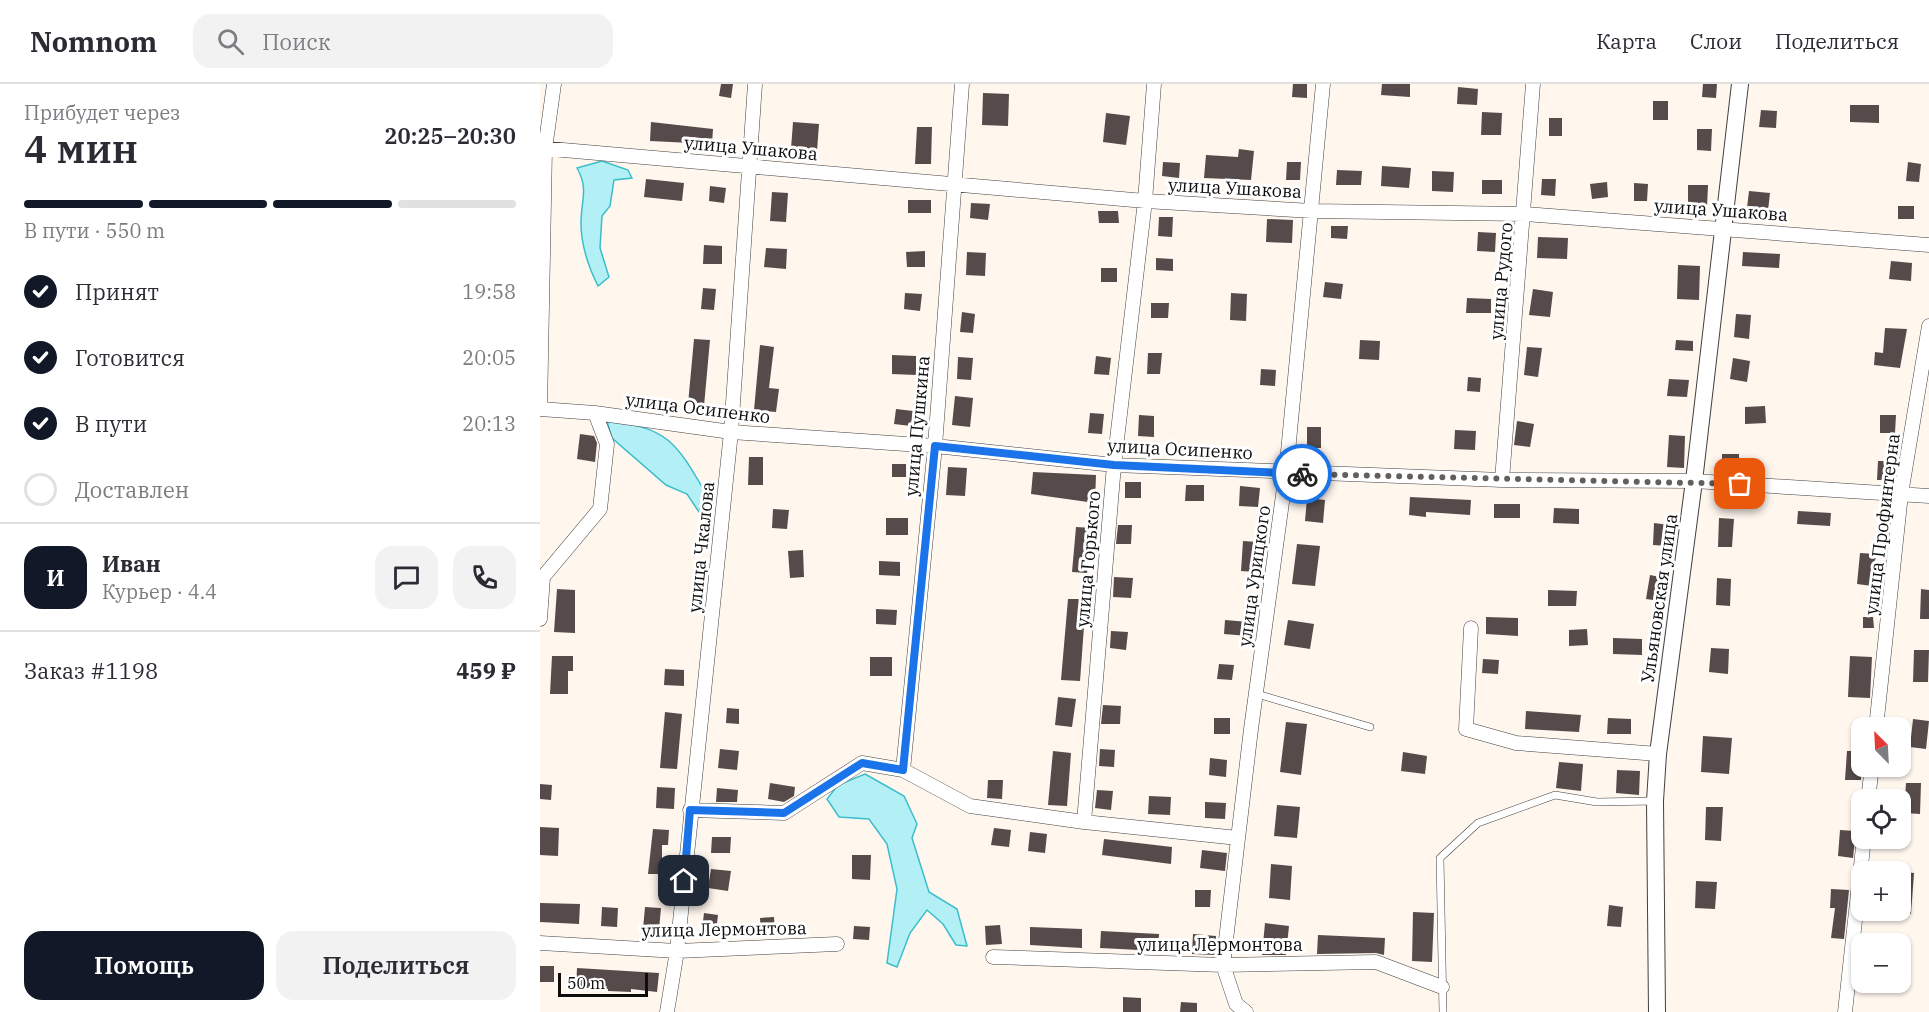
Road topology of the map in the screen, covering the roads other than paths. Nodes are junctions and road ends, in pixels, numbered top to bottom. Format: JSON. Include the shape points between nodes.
{"nodes":[{"id":1,"x":554,"y":84,"type":"edge"},
{"id":2,"x":755,"y":84,"type":"edge"},
{"id":3,"x":962,"y":84,"type":"edge"},
{"id":4,"x":1154,"y":84,"type":"edge"},
{"id":5,"x":1323,"y":84,"type":"edge"},
{"id":6,"x":1533,"y":84,"type":"edge"},
{"id":7,"x":1740,"y":84,"type":"edge"},
{"id":8,"x":542,"y":148,"type":"edge"},
{"id":9,"x":748,"y":166,"type":"junction"},
{"id":10,"x":954,"y":183,"type":"junction"},
{"id":11,"x":1144,"y":201,"type":"junction"},
{"id":12,"x":1312,"y":211,"type":"junction"},
{"id":13,"x":1524,"y":214,"type":"junction"},
{"id":14,"x":1723,"y":227,"type":"junction"},
{"id":15,"x":1929,"y":245,"type":"edge"},
{"id":16,"x":1929,"y":326,"type":"edge"},
{"id":17,"x":540,"y":409,"type":"edge"},
{"id":18,"x":595,"y":413,"type":"junction"},
{"id":19,"x":731,"y":432,"type":"junction"},
{"id":20,"x":935,"y":446,"type":"junction"},
{"id":21,"x":1114,"y":465,"type":"junction"},
{"id":22,"x":1286,"y":473,"type":"junction"},
{"id":23,"x":1502,"y":480,"type":"junction"},
{"id":24,"x":1694,"y":481,"type":"junction"},
{"id":25,"x":1901,"y":494,"type":"junction"},
{"id":26,"x":1929,"y":496,"type":"edge"},
{"id":27,"x":542,"y":577,"type":"edge"},
{"id":28,"x":540,"y":619,"type":"edge"},
{"id":29,"x":1472,"y":628,"type":"dead end"},
{"id":30,"x":1257,"y":694,"type":"junction"},
{"id":31,"x":1877,"y":717,"type":"edge"},
{"id":32,"x":1370,"y":727,"type":"dead end"},
{"id":33,"x":1658,"y":754,"type":"junction"},
{"id":34,"x":903,"y":770,"type":"junction"},
{"id":35,"x":1655,"y":801,"type":"junction"},
{"id":36,"x":690,"y":810,"type":"junction"},
{"id":37,"x":1084,"y":822,"type":"junction"},
{"id":38,"x":1238,"y":837,"type":"junction"},
{"id":39,"x":1863,"y":849,"type":"edge"},
{"id":40,"x":540,"y":943,"type":"edge"},
{"id":41,"x":837,"y":944,"type":"dead end"},
{"id":42,"x":677,"y":951,"type":"junction"},
{"id":43,"x":993,"y":957,"type":"dead end"},
{"id":44,"x":1223,"y":965,"type":"junction"},
{"id":45,"x":1442,"y":987,"type":"junction"},
{"id":46,"x":667,"y":1012,"type":"edge"},
{"id":47,"x":1246,"y":1012,"type":"edge"},
{"id":48,"x":1443,"y":1012,"type":"edge"},
{"id":49,"x":1657,"y":1012,"type":"edge"},
{"id":50,"x":1845,"y":1012,"type":"edge"}],
"edges":[{"from":1,"to":8,"type":"street"},
{"from":2,"to":9,"type":"street","name":"улица Чкалова"},
{"from":3,"to":10,"type":"street","name":"улица Пушкина"},
{"from":4,"to":11,"type":"street","name":"улица Горького"},
{"from":5,"to":12,"type":"street","name":"улица Урицкого"},
{"from":6,"to":13,"type":"street","name":"улица Рудого"},
{"from":7,"to":14,"type":"street","name":"Ульяновская улица"},
{"from":8,"to":9,"type":"street","name":"улица Ушакова"},
{"from":8,"to":17,"type":"street"},
{"from":9,"to":10,"type":"street","name":"улица Ушакова"},
{"from":9,"to":19,"type":"street","name":"улица Чкалова"},
{"from":10,"to":11,"type":"street","name":"улица Ушакова"},
{"from":10,"to":20,"type":"street","name":"улица Пушкина"},
{"from":11,"to":12,"type":"street","name":"улица Ушакова"},
{"from":11,"to":21,"type":"street","name":"улица Горького"},
{"from":12,"to":13,"type":"street","name":"улица Ушакова"},
{"from":12,"to":22,"type":"street","name":"улица Урицкого"},
{"from":13,"to":14,"type":"street","name":"улица Ушакова"},
{"from":13,"to":23,"type":"street","name":"улица Рудого"},
{"from":14,"to":15,"type":"street","name":"улица Ушакова"},
{"from":14,"to":24,"type":"street","name":"Ульяновская улица"},
{"from":16,"to":25,"type":"street","name":"улица Профинтерна"},
{"from":17,"to":18,"type":"street","name":"улица Осипенко"},
{"from":18,"to":19,"type":"street","name":"улица Осипенко"},
{"from":18,"to":27,"type":"street","via":[[607,444],[600,509]]},
{"from":19,"to":20,"type":"street","name":"улица Осипенко"},
{"from":19,"to":36,"type":"street","name":"улица Чкалова"},
{"from":20,"to":21,"type":"street","name":"улица Осипенко"},
{"from":20,"to":34,"type":"street","name":"улица Пушкина"},
{"from":21,"to":22,"type":"street","name":"улица Осипенко"},
{"from":21,"to":37,"type":"street","name":"улица Горького"},
{"from":22,"to":23,"type":"street","name":"улица Осипенко"},
{"from":22,"to":30,"type":"street","name":"улица Урицкого"},
{"from":23,"to":24,"type":"street","name":"улица Осипенко"},
{"from":24,"to":25,"type":"street","name":"улица Осипенко"},
{"from":24,"to":33,"type":"street","name":"Ульяновская улица"},
{"from":25,"to":26,"type":"street","name":"улица Осипенко"},
{"from":25,"to":31,"type":"street","name":"улица Профинтерна"},
{"from":27,"to":28,"type":"street"},
{"from":29,"to":33,"type":"street","via":[[1466,729],[1516,743]]},
{"from":30,"to":32,"type":"lane"},
{"from":30,"to":38,"type":"street","name":"улица Урицкого"},
{"from":33,"to":35,"type":"street","name":"Ульяновская улица"},
{"from":34,"to":36,"type":"street","via":[[862,763],[784,813]]},
{"from":34,"to":37,"type":"street","via":[[970,806]]},
{"from":35,"to":45,"type":"lane","via":[[1597,802],[1555,795],[1478,823],[1440,858]]},
{"from":35,"to":49,"type":"street","name":"Ульяновская улица"},
{"from":36,"to":42,"type":"street","name":"улица Чкалова"},
{"from":37,"to":38,"type":"street"},
{"from":38,"to":44,"type":"street","name":"улица Урицкого"},
{"from":39,"to":50,"type":"street"},
{"from":40,"to":42,"type":"street","name":"улица Лермонтова"},
{"from":41,"to":42,"type":"street","name":"улица Лермонтова"},
{"from":42,"to":46,"type":"street","name":"улица Чкалова"},
{"from":43,"to":44,"type":"street","name":"улица Лермонтова"},
{"from":44,"to":45,"type":"street","name":"улица Лермонтова","via":[[1376,962]]},
{"from":44,"to":47,"type":"street","via":[[1236,1004]]},
{"from":45,"to":48,"type":"lane"}]}
